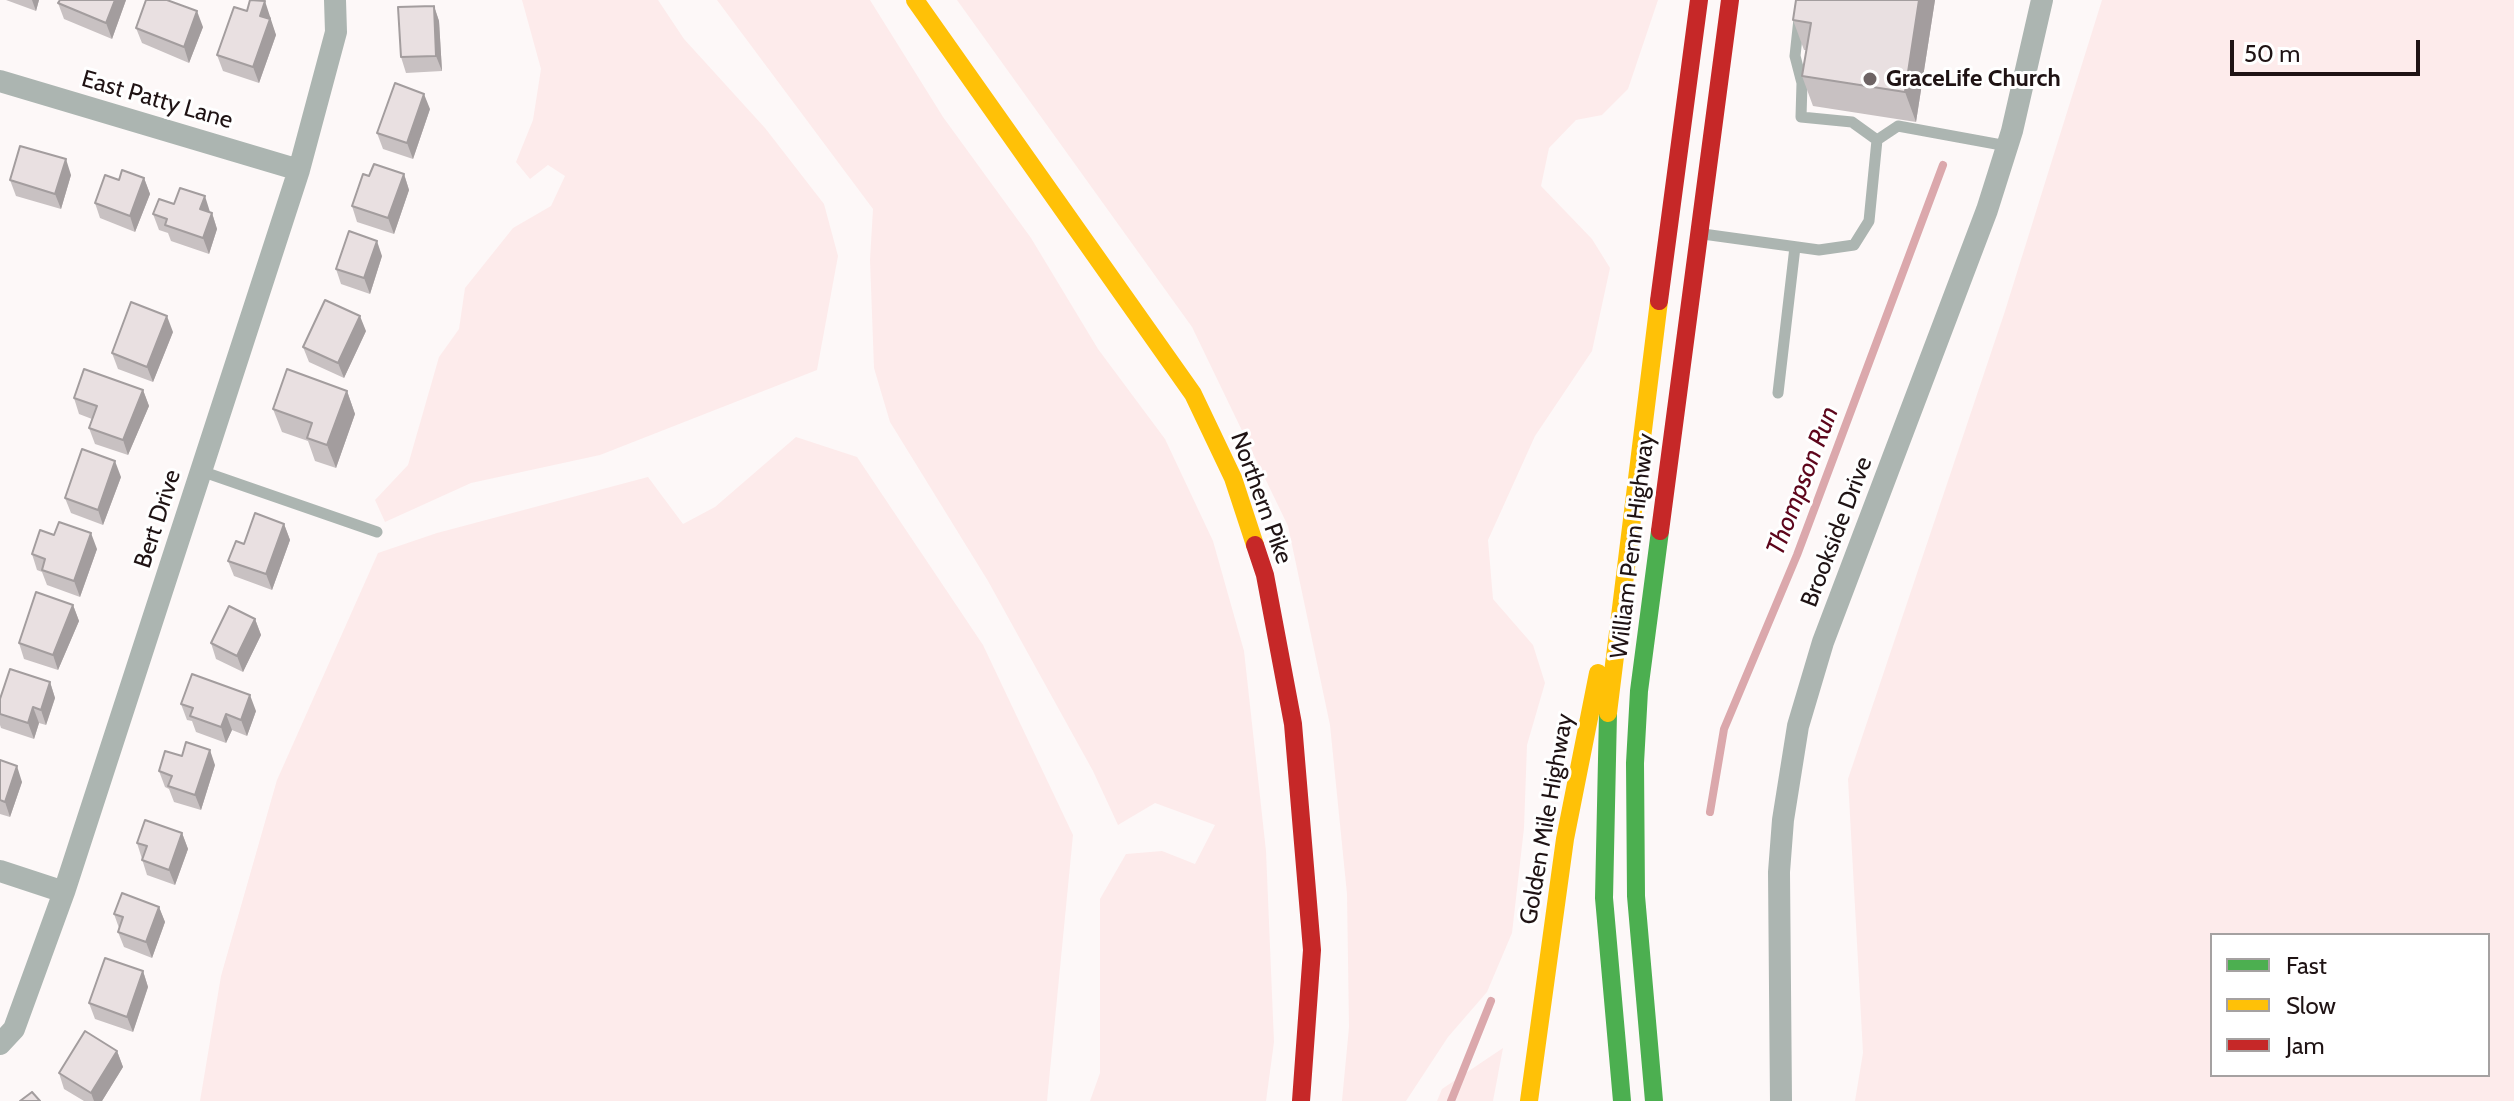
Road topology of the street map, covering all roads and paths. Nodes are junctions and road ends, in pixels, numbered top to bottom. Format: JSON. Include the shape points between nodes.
{"nodes":[{"id":1,"x":335,"y":0,"type":"edge"},
{"id":2,"x":915,"y":0,"type":"edge"},
{"id":3,"x":1699,"y":0,"type":"edge"},
{"id":4,"x":1730,"y":0,"type":"edge"},
{"id":5,"x":1801,"y":0,"type":"edge"},
{"id":6,"x":2042,"y":0,"type":"edge"},
{"id":7,"x":0,"y":81,"type":"edge"},
{"id":8,"x":1877,"y":140,"type":"junction"},
{"id":9,"x":2007,"y":146,"type":"junction"},
{"id":10,"x":299,"y":170,"type":"junction"},
{"id":11,"x":1698,"y":234,"type":"junction"},
{"id":12,"x":1795,"y":247,"type":"junction"},
{"id":13,"x":1778,"y":393,"type":"dead end"},
{"id":14,"x":201,"y":471,"type":"junction"},
{"id":15,"x":377,"y":532,"type":"dead end"},
{"id":16,"x":1624,"y":547,"type":"junction"},
{"id":17,"x":0,"y":871,"type":"edge"},
{"id":18,"x":64,"y":892,"type":"junction"},
{"id":19,"x":0,"y":1044,"type":"edge"},
{"id":20,"x":1301,"y":1101,"type":"edge"},
{"id":21,"x":1529,"y":1101,"type":"edge"},
{"id":22,"x":1622,"y":1101,"type":"edge"},
{"id":23,"x":1654,"y":1101,"type":"edge"},
{"id":24,"x":1781,"y":1101,"type":"edge"}],
"edges":[{"from":1,"to":10,"type":"street","name":"Bert Drive","via":[[336,32]]},
{"from":2,"to":20,"type":"main road","name":"Northern Pike","via":[[1193,394],[1233,478],[1265,575],[1293,724],[1312,950]]},
{"from":3,"to":16,"type":"main road","name":"William Penn Highway"},
{"from":4,"to":11,"type":"main road","name":"William Penn Highway"},
{"from":5,"to":8,"type":"lane","via":[[1795,56],[1802,83],[1801,117],[1852,122]]},
{"from":6,"to":9,"type":"street","name":"Brookside Drive"},
{"from":7,"to":10,"type":"street","name":"East Patty Lane"},
{"from":8,"to":9,"type":"lane","via":[[1898,126]]},
{"from":8,"to":12,"type":"lane","via":[[1869,221],[1854,245]]},
{"from":9,"to":24,"type":"street","name":"Brookside Drive","via":[[1823,642],[1798,726],[1779,872]]},
{"from":10,"to":14,"type":"street","name":"Bert Drive"},
{"from":11,"to":12,"type":"lane"},
{"from":11,"to":23,"type":"main road","name":"William Penn Highway","via":[[1645,626],[1636,734],[1636,911]]},
{"from":12,"to":13,"type":"lane"},
{"from":14,"to":15,"type":"lane"},
{"from":14,"to":18,"type":"street","name":"Bert Drive"},
{"from":16,"to":21,"type":"main road","name":"Golden Mile Highway","via":[[1565,839]]},
{"from":16,"to":22,"type":"main road","name":"William Penn Highway","via":[[1608,689],[1603,834]]},
{"from":17,"to":18,"type":"street"},
{"from":18,"to":19,"type":"street","name":"Bert Drive","via":[[14,1029]]}]}
